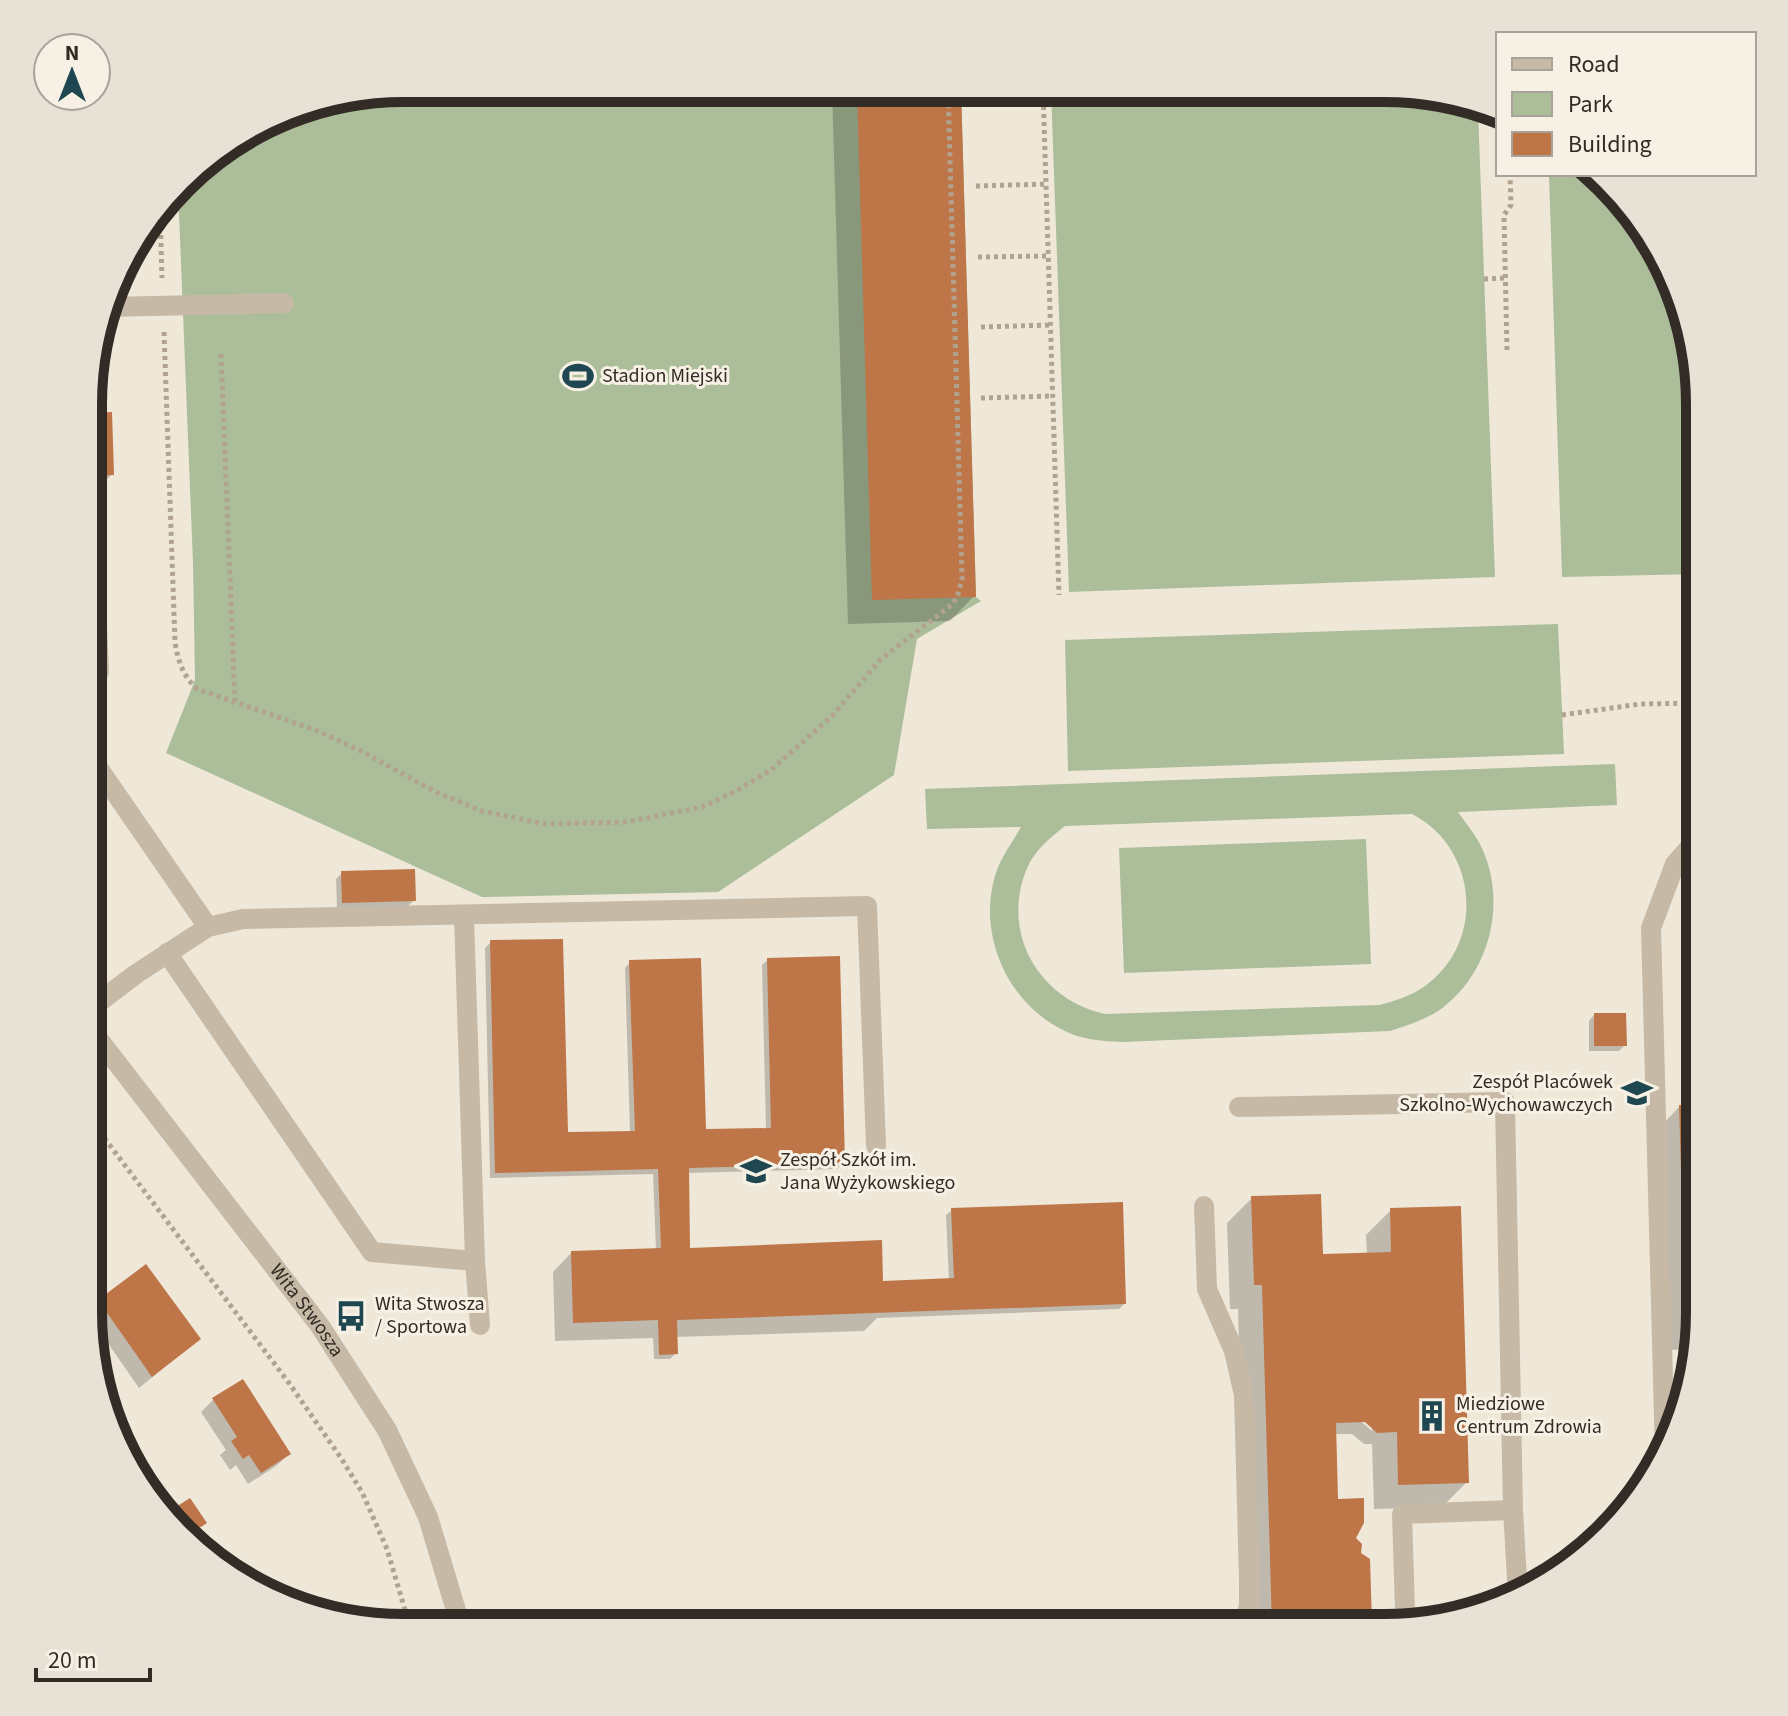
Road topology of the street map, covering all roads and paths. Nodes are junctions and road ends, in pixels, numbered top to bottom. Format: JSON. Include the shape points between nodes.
{"nodes":[{"id":1,"x":948,"y":102,"type":"edge"},
{"id":2,"x":1043,"y":102,"type":"edge"},
{"id":3,"x":1510,"y":176,"type":"edge"},
{"id":4,"x":1046,"y":184,"type":"junction"},
{"id":5,"x":976,"y":186,"type":"dead end"},
{"id":6,"x":160,"y":225,"type":"edge"},
{"id":7,"x":1048,"y":256,"type":"junction"},
{"id":8,"x":978,"y":257,"type":"dead end"},
{"id":9,"x":1505,"y":278,"type":"junction"},
{"id":10,"x":1484,"y":279,"type":"dead end"},
{"id":11,"x":284,"y":303,"type":"dead end"},
{"id":12,"x":163,"y":306,"type":"junction"},
{"id":13,"x":118,"y":307,"type":"edge"},
{"id":14,"x":1050,"y":325,"type":"junction"},
{"id":15,"x":981,"y":327,"type":"dead end"},
{"id":16,"x":1507,"y":350,"type":"dead end"},
{"id":17,"x":221,"y":354,"type":"dead end"},
{"id":18,"x":1053,"y":396,"type":"junction"},
{"id":19,"x":981,"y":398,"type":"dead end"},
{"id":20,"x":1059,"y":595,"type":"dead end"},
{"id":21,"x":235,"y":702,"type":"junction"},
{"id":22,"x":1686,"y":703,"type":"edge"},
{"id":23,"x":1562,"y":715,"type":"dead end"},
{"id":24,"x":102,"y":773,"type":"edge"},
{"id":25,"x":1686,"y":851,"type":"edge"},
{"id":26,"x":464,"y":916,"type":"junction"},
{"id":27,"x":208,"y":927,"type":"junction"},
{"id":28,"x":167,"y":953,"type":"junction"},
{"id":29,"x":102,"y":1000,"type":"edge"},
{"id":30,"x":102,"y":1044,"type":"edge"},
{"id":31,"x":1239,"y":1107,"type":"dead end"},
{"id":32,"x":102,"y":1135,"type":"edge"},
{"id":33,"x":876,"y":1146,"type":"dead end"},
{"id":34,"x":1204,"y":1206,"type":"dead end"},
{"id":35,"x":475,"y":1261,"type":"junction"},
{"id":36,"x":480,"y":1325,"type":"dead end"},
{"id":37,"x":1664,"y":1424,"type":"edge"},
{"id":38,"x":1513,"y":1510,"type":"junction"},
{"id":39,"x":1517,"y":1583,"type":"edge"},
{"id":40,"x":1405,"y":1611,"type":"dead end"},
{"id":41,"x":406,"y":1614,"type":"edge"},
{"id":42,"x":457,"y":1614,"type":"edge"},
{"id":43,"x":1247,"y":1614,"type":"edge"}],
"edges":[{"from":1,"to":21,"type":"path","via":[[962,579],[957,598],[881,659],[832,716],[771,770],[702,807],[626,822],[544,824],[482,811],[318,731]]},
{"from":2,"to":4,"type":"path"},
{"from":3,"to":9,"type":"path","via":[[1511,205],[1504,215]]},
{"from":4,"to":5,"type":"path"},
{"from":4,"to":7,"type":"path"},
{"from":6,"to":12,"type":"path"},
{"from":7,"to":8,"type":"path"},
{"from":7,"to":14,"type":"path"},
{"from":9,"to":10,"type":"path"},
{"from":9,"to":16,"type":"path"},
{"from":11,"to":12,"type":"street"},
{"from":12,"to":13,"type":"street"},
{"from":12,"to":21,"type":"path","via":[[177,656],[186,679],[197,689]]},
{"from":14,"to":15,"type":"path"},
{"from":14,"to":18,"type":"path"},
{"from":17,"to":21,"type":"path"},
{"from":18,"to":19,"type":"path"},
{"from":18,"to":20,"type":"path"},
{"from":22,"to":23,"type":"path"},
{"from":24,"to":27,"type":"street"},
{"from":25,"to":37,"type":"street","via":[[1675,864],[1651,928]]},
{"from":26,"to":27,"type":"street","via":[[243,919]]},
{"from":26,"to":33,"type":"street","via":[[867,906]]},
{"from":26,"to":35,"type":"street"},
{"from":27,"to":28,"type":"street"},
{"from":28,"to":29,"type":"street"},
{"from":28,"to":35,"type":"street","via":[[372,1252]]},
{"from":30,"to":42,"type":"street","name":"Wita Stwosza","via":[[320,1326],[387,1430],[428,1517]]},
{"from":31,"to":38,"type":"street","via":[[1505,1102]]},
{"from":32,"to":41,"type":"path","via":[[341,1458],[387,1549]]},
{"from":34,"to":43,"type":"street","via":[[1207,1289],[1234,1351],[1244,1395]]},
{"from":35,"to":36,"type":"street"},
{"from":38,"to":39,"type":"street"},
{"from":38,"to":40,"type":"street","via":[[1402,1514]]}]}
